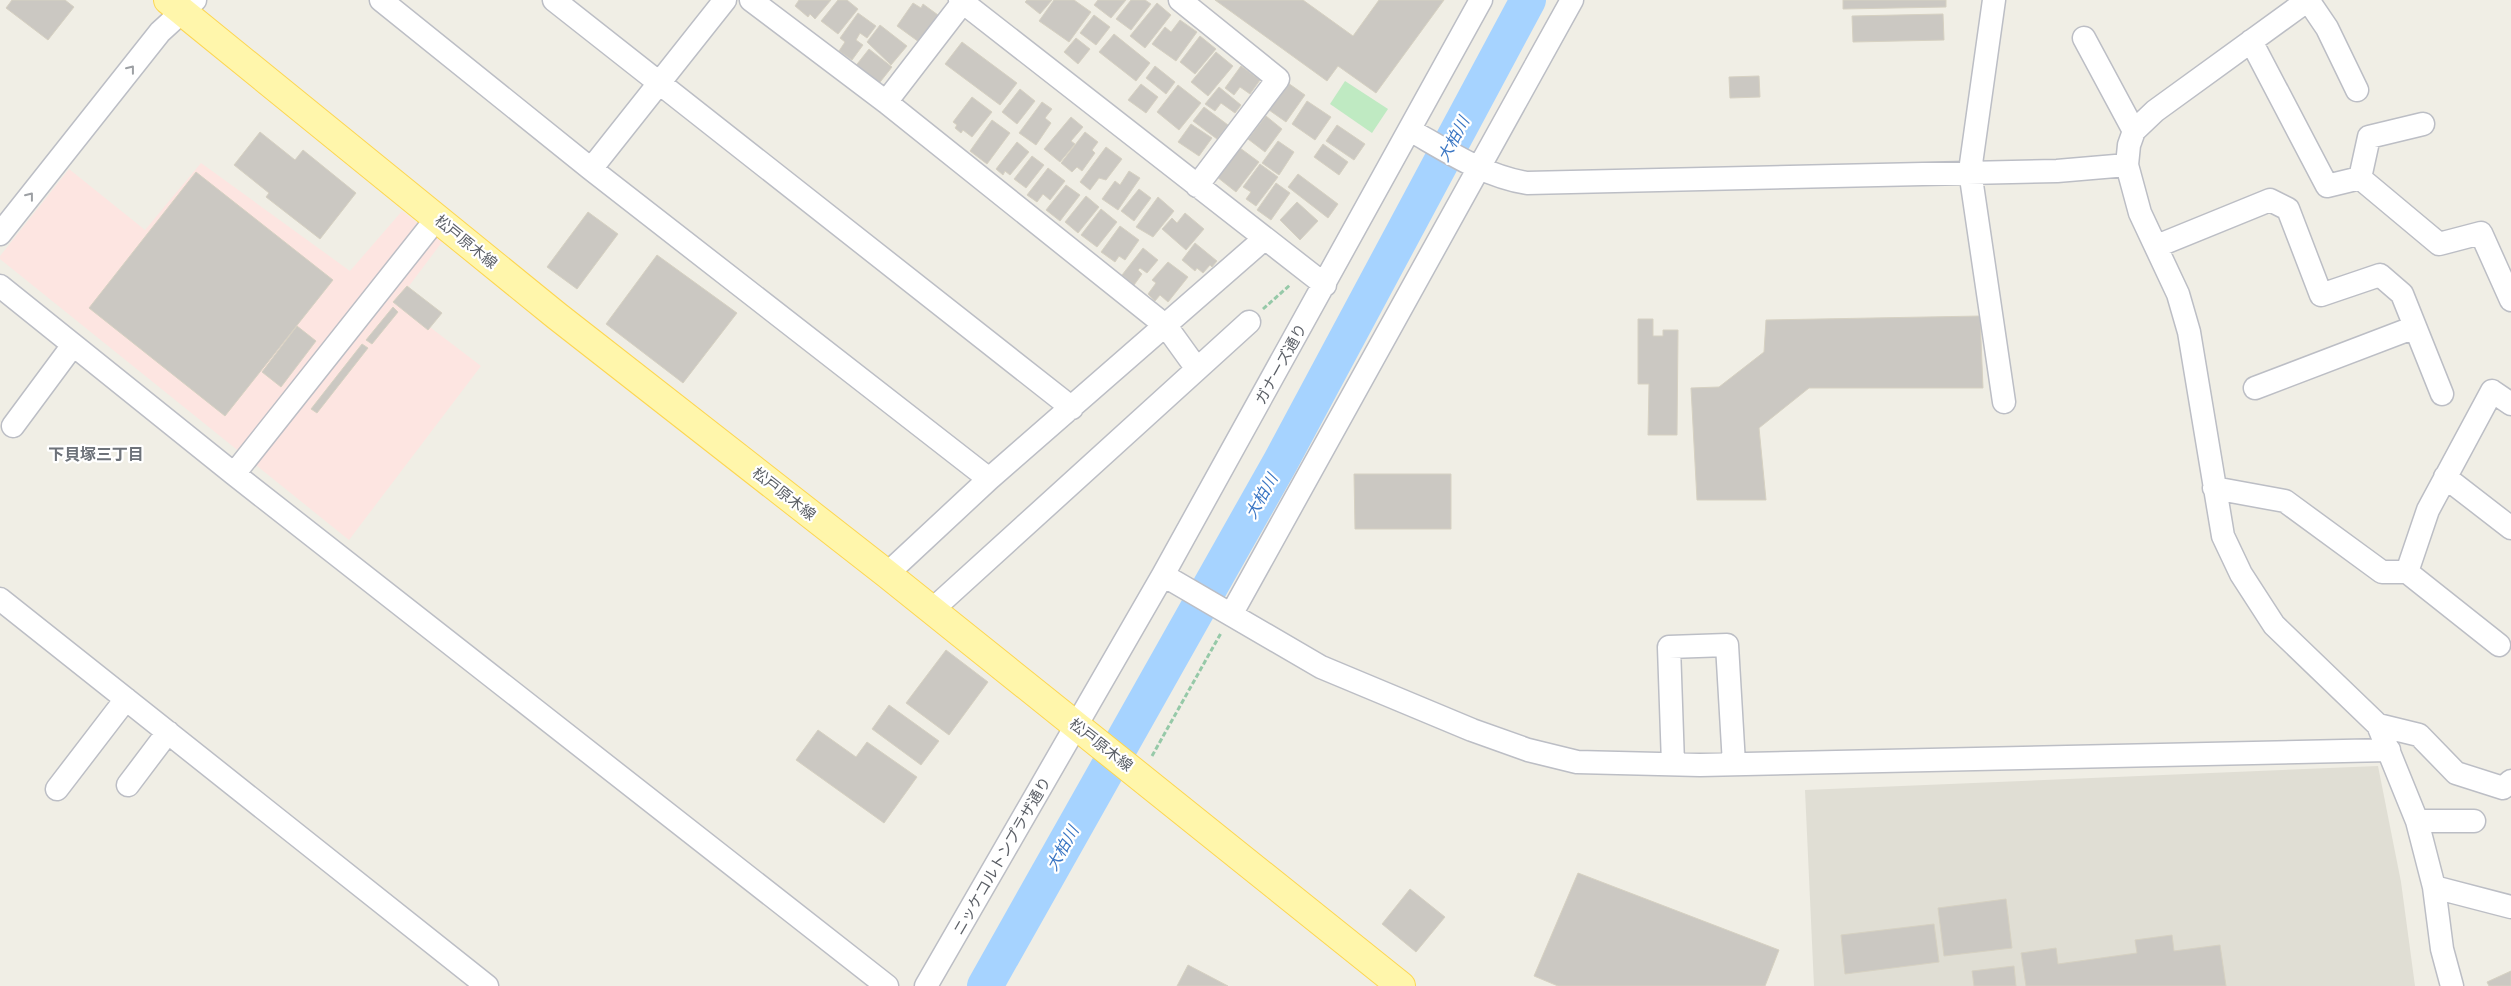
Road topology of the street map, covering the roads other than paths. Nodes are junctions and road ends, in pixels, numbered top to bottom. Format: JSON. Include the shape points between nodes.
{"nodes":[{"id":1,"x":381,"y":0,"type":"edge"},
{"id":2,"x":554,"y":0,"type":"edge"},
{"id":3,"x":724,"y":0,"type":"edge"},
{"id":4,"x":751,"y":0,"type":"edge"},
{"id":5,"x":1180,"y":0,"type":"edge"},
{"id":6,"x":1481,"y":0,"type":"edge"},
{"id":7,"x":1572,"y":0,"type":"edge"},
{"id":8,"x":1994,"y":0,"type":"edge"},
{"id":9,"x":2308,"y":0,"type":"edge"},
{"id":10,"x":961,"y":1,"type":"edge"},
{"id":11,"x":182,"y":4,"type":"edge"},
{"id":12,"x":2084,"y":38,"type":"dead end"},
{"id":13,"x":2251,"y":41,"type":"junction"},
{"id":14,"x":659,"y":83,"type":"junction"},
{"id":15,"x":2357,"y":90,"type":"dead end"},
{"id":16,"x":886,"y":102,"type":"junction"},
{"id":17,"x":2423,"y":124,"type":"dead end"},
{"id":18,"x":1410,"y":130,"type":"junction"},
{"id":19,"x":2134,"y":131,"type":"junction"},
{"id":20,"x":2127,"y":165,"type":"junction"},
{"id":21,"x":591,"y":169,"type":"junction"},
{"id":22,"x":1480,"y":169,"type":"junction"},
{"id":23,"x":1970,"y":171,"type":"junction"},
{"id":24,"x":2360,"y":178,"type":"junction"},
{"id":25,"x":1197,"y":186,"type":"junction"},
{"id":26,"x":437,"y":218,"type":"junction"},
{"id":27,"x":0,"y":234,"type":"edge"},
{"id":28,"x":1264,"y":238,"type":"junction"},
{"id":29,"x":2156,"y":246,"type":"junction"},
{"id":30,"x":1325,"y":285,"type":"junction"},
{"id":31,"x":0,"y":286,"type":"edge"},
{"id":32,"x":2511,"y":300,"type":"edge"},
{"id":33,"x":1249,"y":322,"type":"road end"},
{"id":34,"x":1166,"y":326,"type":"junction"},
{"id":35,"x":2415,"y":327,"type":"junction"},
{"id":36,"x":72,"y":345,"type":"junction"},
{"id":37,"x":1197,"y":369,"type":"junction"},
{"id":38,"x":2255,"y":388,"type":"dead end"},
{"id":39,"x":2442,"y":394,"type":"dead end"},
{"id":40,"x":2004,"y":402,"type":"dead end"},
{"id":41,"x":2511,"y":404,"type":"edge"},
{"id":42,"x":1072,"y":408,"type":"junction"},
{"id":43,"x":13,"y":426,"type":"dead end"},
{"id":44,"x":234,"y":474,"type":"junction"},
{"id":45,"x":2445,"y":477,"type":"junction"},
{"id":46,"x":990,"y":479,"type":"junction"},
{"id":47,"x":2214,"y":488,"type":"junction"},
{"id":48,"x":2511,"y":528,"type":"edge"},
{"id":49,"x":2407,"y":572,"type":"junction"},
{"id":50,"x":887,"y":574,"type":"junction"},
{"id":51,"x":1163,"y":575,"type":"junction"},
{"id":52,"x":0,"y":599,"type":"edge"},
{"id":53,"x":932,"y":610,"type":"junction"},
{"id":54,"x":1232,"y":614,"type":"junction"},
{"id":55,"x":2498,"y":645,"type":"dead end"},
{"id":56,"x":126,"y":699,"type":"junction"},
{"id":57,"x":2378,"y":725,"type":"junction"},
{"id":58,"x":168,"y":732,"type":"junction"},
{"id":59,"x":1085,"y":732,"type":"junction"},
{"id":60,"x":2389,"y":750,"type":"junction"},
{"id":61,"x":1673,"y":764,"type":"junction"},
{"id":62,"x":1734,"y":764,"type":"junction"},
{"id":63,"x":2511,"y":781,"type":"edge"},
{"id":64,"x":128,"y":785,"type":"dead end"},
{"id":65,"x":57,"y":789,"type":"dead end"},
{"id":66,"x":2417,"y":821,"type":"junction"},
{"id":67,"x":2474,"y":821,"type":"dead end"},
{"id":68,"x":2434,"y":887,"type":"junction"},
{"id":69,"x":2511,"y":907,"type":"edge"},
{"id":70,"x":487,"y":986,"type":"edge"},
{"id":71,"x":887,"y":986,"type":"edge"},
{"id":72,"x":926,"y":986,"type":"edge"},
{"id":73,"x":1401,"y":986,"type":"edge"},
{"id":74,"x":2452,"y":986,"type":"edge"}],
"edges":[{"from":1,"to":21,"type":"street"},
{"from":2,"to":14,"type":"street"},
{"from":3,"to":14,"type":"street"},
{"from":4,"to":16,"type":"street"},
{"from":5,"to":25,"type":"street","via":[[1278,78]]},
{"from":6,"to":18,"type":"street","name":"ガナーズ通り"},
{"from":7,"to":22,"type":"street"},
{"from":8,"to":23,"type":"street"},
{"from":9,"to":13,"type":"street"},
{"from":9,"to":15,"type":"street","via":[[2327,28]]},
{"from":10,"to":16,"type":"street"},
{"from":10,"to":25,"type":"street"},
{"from":11,"to":26,"type":"main road","name":"松戸原木線"},
{"from":27,"to":11,"type":"street","one_way":true},
{"from":12,"to":19,"type":"street"},
{"from":13,"to":19,"type":"street","via":[[2155,111]]},
{"from":13,"to":24,"type":"street","via":[[2327,186]]},
{"from":14,"to":21,"type":"street"},
{"from":14,"to":42,"type":"street"},
{"from":16,"to":34,"type":"street"},
{"from":17,"to":24,"type":"street","via":[[2369,137]]},
{"from":18,"to":22,"type":"street"},
{"from":18,"to":30,"type":"street","name":"ガナーズ通り"},
{"from":19,"to":20,"type":"street"},
{"from":20,"to":23,"type":"street","via":[[2057,171]]},
{"from":20,"to":29,"type":"street","via":[[2140,213]]},
{"from":21,"to":46,"type":"street"},
{"from":22,"to":23,"type":"street","via":[[1504,180],[1527,183]]},
{"from":22,"to":54,"type":"street"},
{"from":23,"to":40,"type":"street"},
{"from":24,"to":32,"type":"street","via":[[2439,244],[2481,233]]},
{"from":25,"to":28,"type":"street"},
{"from":26,"to":44,"type":"street"},
{"from":26,"to":50,"type":"main road","name":"松戸原木線"},
{"from":28,"to":30,"type":"street"},
{"from":28,"to":34,"type":"street"},
{"from":29,"to":35,"type":"street","via":[[2270,200],[2288,209],[2321,295],[2380,275],[2402,294]]},
{"from":29,"to":47,"type":"street","via":[[2178,294],[2189,332]]},
{"from":30,"to":51,"type":"street","name":"ガナーズ通り"},
{"from":31,"to":36,"type":"street"},
{"from":33,"to":37,"type":"street"},
{"from":34,"to":37,"type":"street"},
{"from":34,"to":42,"type":"street"},
{"from":35,"to":38,"type":"street"},
{"from":35,"to":39,"type":"street"},
{"from":36,"to":43,"type":"street"},
{"from":36,"to":44,"type":"street"},
{"from":37,"to":53,"type":"street"},
{"from":41,"to":45,"type":"street","via":[[2492,391]]},
{"from":42,"to":46,"type":"street"},
{"from":44,"to":71,"type":"street"},
{"from":45,"to":48,"type":"street"},
{"from":45,"to":49,"type":"street","via":[[2428,510]]},
{"from":46,"to":50,"type":"street"},
{"from":47,"to":49,"type":"street","via":[[2285,501],[2382,572]]},
{"from":47,"to":57,"type":"street","via":[[2223,536],[2241,574],[2274,625]]},
{"from":49,"to":55,"type":"street"},
{"from":50,"to":53,"type":"main road","name":"松戸原木線"},
{"from":51,"to":54,"type":"street"},
{"from":51,"to":59,"type":"street","name":"ガナーズ通り"},
{"from":52,"to":56,"type":"street"},
{"from":53,"to":59,"type":"main road","name":"松戸原木線"},
{"from":54,"to":61,"type":"street","via":[[1321,667],[1528,750],[1578,762]]},
{"from":56,"to":58,"type":"street"},
{"from":56,"to":65,"type":"street"},
{"from":57,"to":60,"type":"street"},
{"from":57,"to":63,"type":"street","via":[[2418,735],[2456,773],[2503,788]]},
{"from":58,"to":64,"type":"street"},
{"from":58,"to":70,"type":"street"},
{"from":59,"to":72,"type":"street","name":"ニッケコルトンプラザ通り"},
{"from":59,"to":73,"type":"main road","name":"松戸原木線"},
{"from":60,"to":62,"type":"street"},
{"from":60,"to":66,"type":"street"},
{"from":61,"to":62,"type":"street"},
{"from":61,"to":62,"type":"street","via":[[1669,647],[1728,645]]},
{"from":66,"to":67,"type":"street"},
{"from":66,"to":68,"type":"street"},
{"from":68,"to":69,"type":"street"},
{"from":68,"to":74,"type":"street","via":[[2442,949]]}]}
